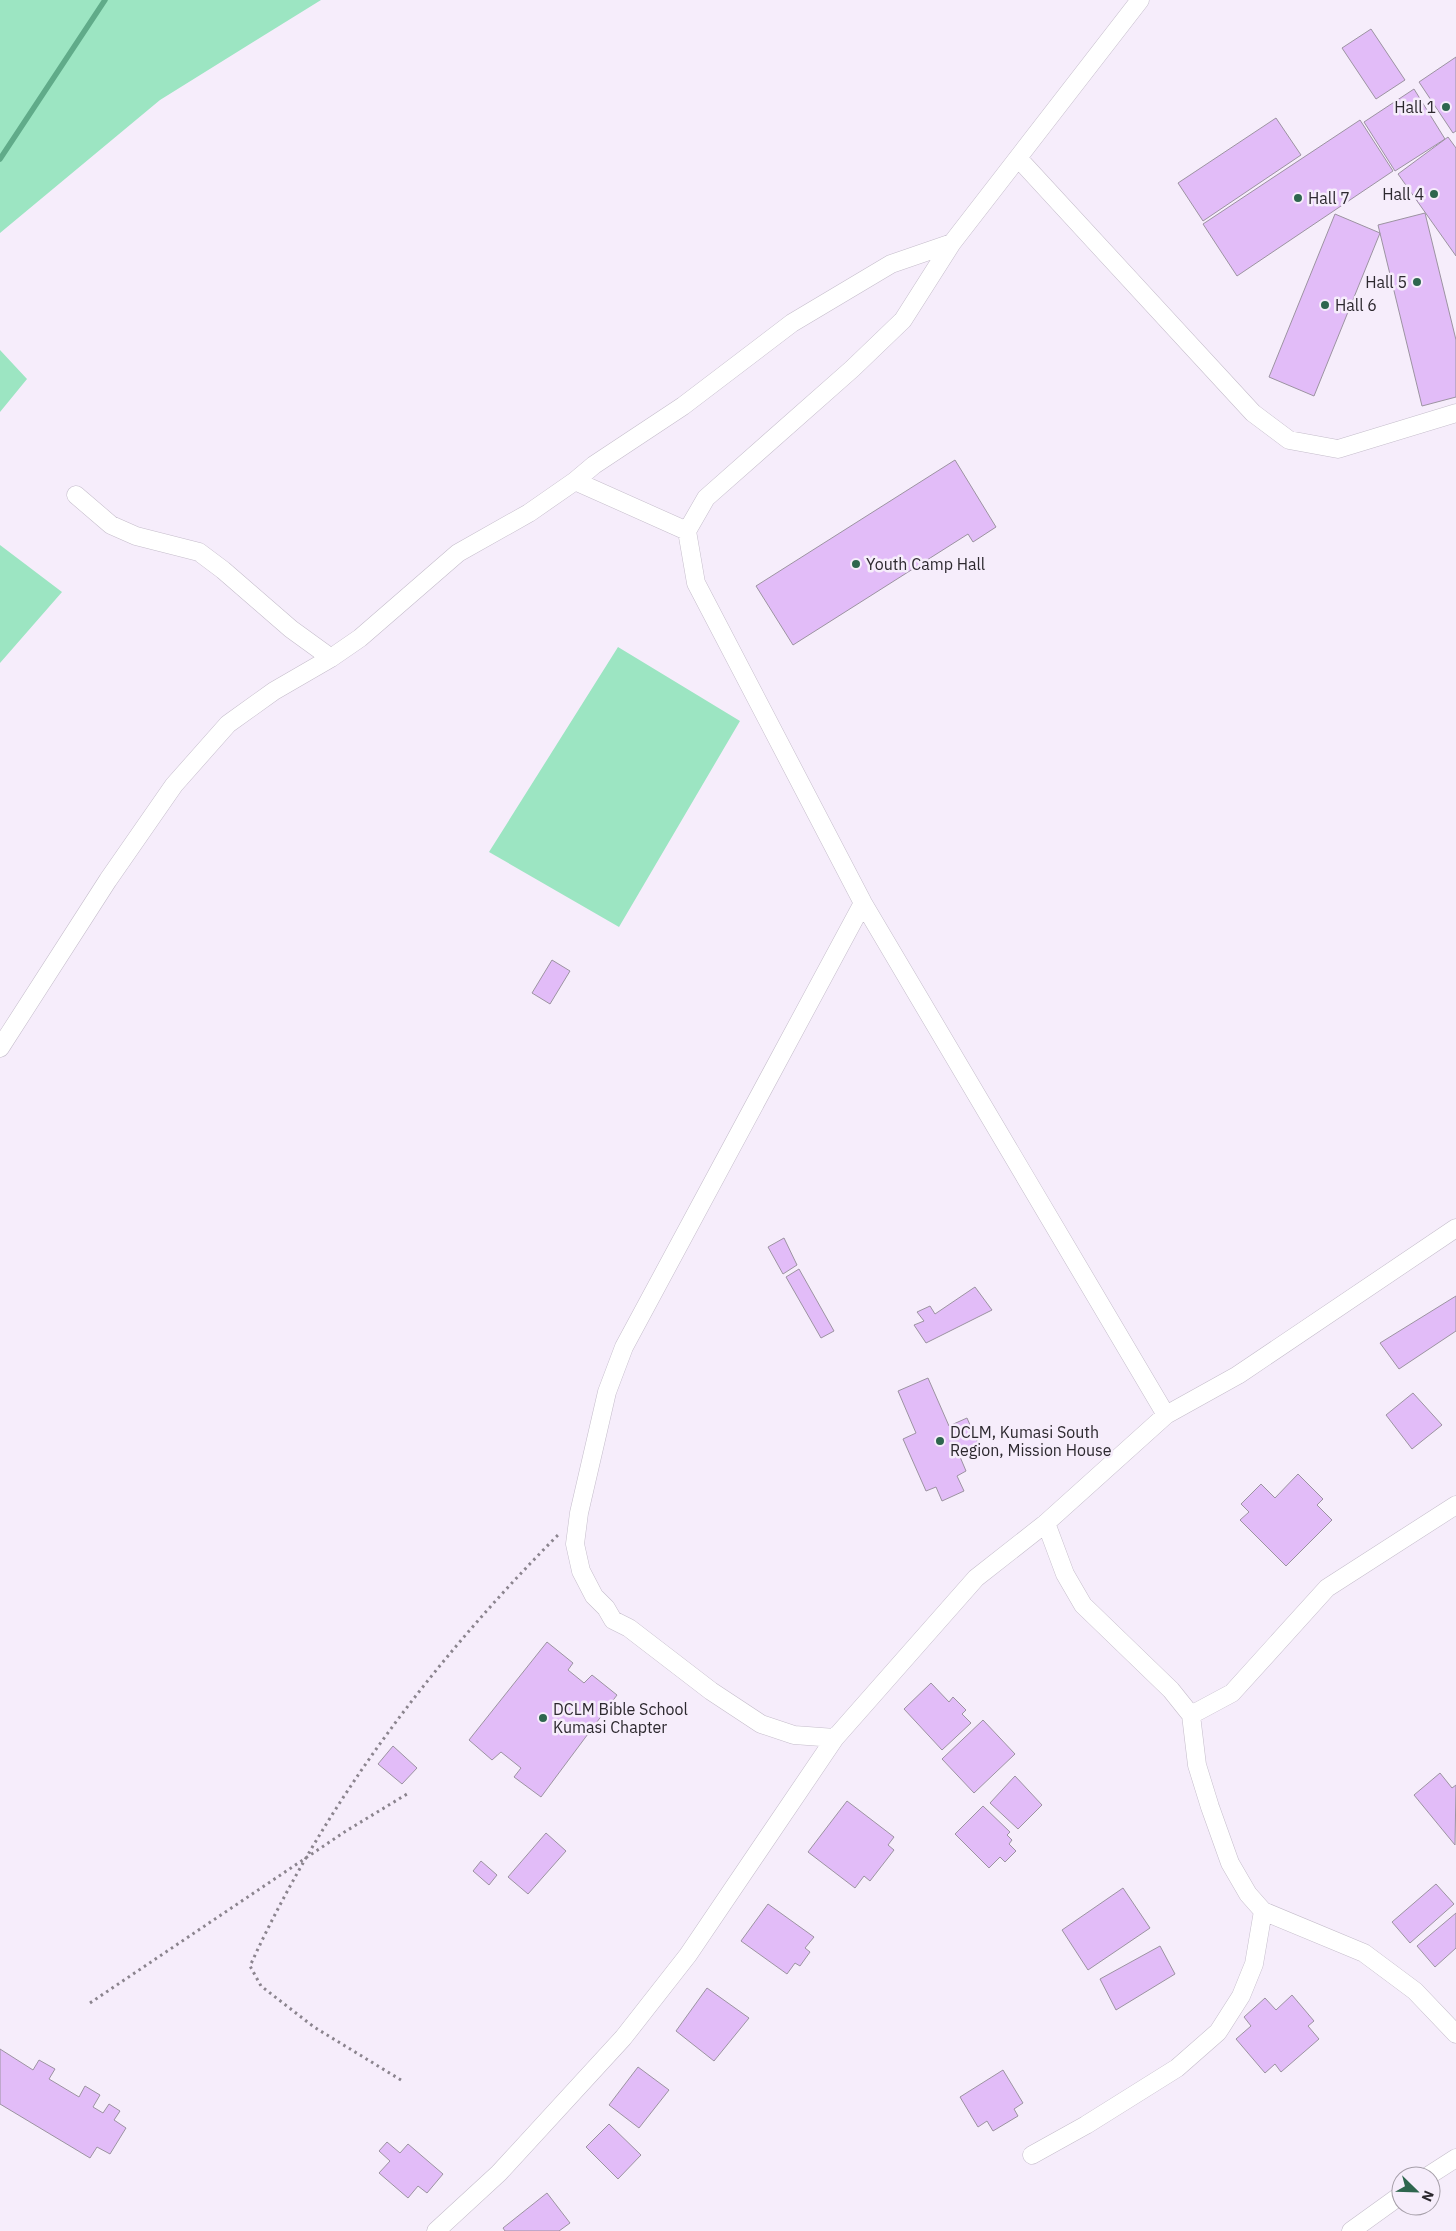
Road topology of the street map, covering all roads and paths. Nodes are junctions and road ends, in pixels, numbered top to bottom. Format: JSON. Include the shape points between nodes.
{"nodes":[{"id":1,"x":1140,"y":0,"type":"edge"},
{"id":2,"x":1018,"y":158,"type":"junction"},
{"id":3,"x":952,"y":243,"type":"junction"},
{"id":4,"x":1456,"y":412,"type":"edge"},
{"id":5,"x":575,"y":481,"type":"junction"},
{"id":6,"x":76,"y":494,"type":"dead end"},
{"id":7,"x":687,"y":531,"type":"junction"},
{"id":8,"x":331,"y":658,"type":"junction"},
{"id":9,"x":863,"y":903,"type":"junction"},
{"id":10,"x":0,"y":1048,"type":"edge"},
{"id":11,"x":1456,"y":1228,"type":"edge"},
{"id":12,"x":1166,"y":1415,"type":"junction"},
{"id":13,"x":1456,"y":1505,"type":"edge"},
{"id":14,"x":579,"y":1513,"type":"junction"},
{"id":15,"x":1046,"y":1523,"type":"junction"},
{"id":16,"x":1191,"y":1715,"type":"junction"},
{"id":17,"x":835,"y":1738,"type":"junction"},
{"id":18,"x":407,"y":1794,"type":"dead end"},
{"id":19,"x":306,"y":1858,"type":"junction"},
{"id":20,"x":1263,"y":1911,"type":"junction"},
{"id":21,"x":90,"y":2004,"type":"dead end"},
{"id":22,"x":1456,"y":2034,"type":"edge"},
{"id":23,"x":401,"y":2080,"type":"dead end"},
{"id":24,"x":1032,"y":2155,"type":"dead end"},
{"id":25,"x":1456,"y":2158,"type":"edge"},
{"id":26,"x":1441,"y":2168,"type":"edge"},
{"id":27,"x":1391,"y":2202,"type":"edge"},
{"id":28,"x":436,"y":2231,"type":"edge"},
{"id":29,"x":1350,"y":2231,"type":"edge"}],
"edges":[{"from":1,"to":2,"type":"street"},
{"from":2,"to":3,"type":"street"},
{"from":2,"to":4,"type":"street","via":[[1253,413],[1289,440],[1338,449]]},
{"from":3,"to":5,"type":"street","via":[[891,264],[792,323],[683,406]]},
{"from":3,"to":7,"type":"street","via":[[903,320],[706,498]]},
{"from":5,"to":7,"type":"street"},
{"from":5,"to":8,"type":"street","via":[[529,513],[458,553],[360,638]]},
{"from":6,"to":8,"type":"street","via":[[111,525],[136,536],[199,552]]},
{"from":7,"to":9,"type":"street","via":[[696,583]]},
{"from":8,"to":10,"type":"street","via":[[274,690],[228,724],[174,785],[108,880]]},
{"from":9,"to":12,"type":"street"},
{"from":9,"to":14,"type":"street","via":[[624,1347],[607,1392]]},
{"from":11,"to":12,"type":"street","via":[[1238,1375]]},
{"from":12,"to":15,"type":"street"},
{"from":13,"to":16,"type":"street","via":[[1327,1588],[1232,1693]]},
{"from":14,"to":17,"type":"street","via":[[575,1544],[581,1570],[594,1596],[613,1620],[629,1628],[711,1691],[761,1724],[794,1735]]},
{"from":14,"to":19,"type":"path","via":[[470,1630],[401,1715],[354,1779]]},
{"from":15,"to":16,"type":"street","via":[[1065,1574],[1084,1605],[1171,1690]]},
{"from":15,"to":17,"type":"street","via":[[976,1578]]},
{"from":16,"to":20,"type":"street","via":[[1197,1765],[1227,1853],[1248,1894]]},
{"from":17,"to":28,"type":"street","via":[[688,1955],[623,2038],[500,2173]]},
{"from":18,"to":19,"type":"path"},
{"from":19,"to":21,"type":"path"},
{"from":19,"to":23,"type":"path","via":[[250,1966],[261,1986],[314,2027]]},
{"from":20,"to":22,"type":"street","via":[[1364,1953],[1415,1990]]},
{"from":20,"to":24,"type":"street","via":[[1254,1964],[1241,1996],[1218,2032],[1177,2068]]},
{"from":25,"to":26,"type":"street"},
{"from":27,"to":29,"type":"street"}]}
